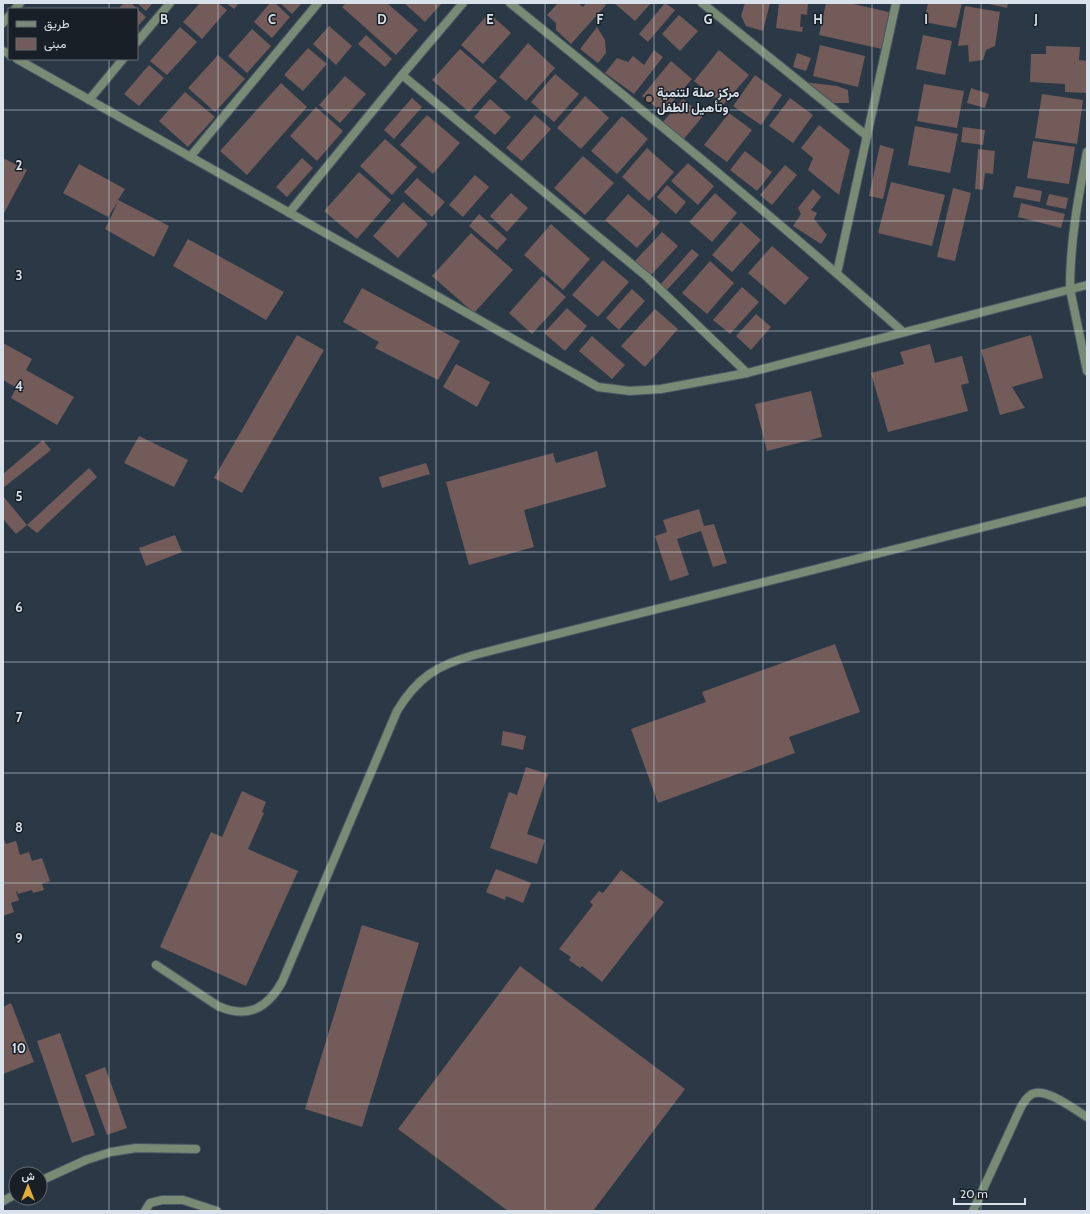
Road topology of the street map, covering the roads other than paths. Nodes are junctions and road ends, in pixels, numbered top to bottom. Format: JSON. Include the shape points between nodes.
{"nodes":[{"id":1,"x":170,"y":3,"type":"edge"},
{"id":2,"x":318,"y":3,"type":"edge"},
{"id":3,"x":463,"y":3,"type":"edge"},
{"id":4,"x":510,"y":3,"type":"edge"},
{"id":5,"x":702,"y":3,"type":"edge"},
{"id":6,"x":896,"y":3,"type":"edge"},
{"id":7,"x":138,"y":41,"type":"edge"},
{"id":8,"x":19,"y":60,"type":"edge"},
{"id":9,"x":122,"y":60,"type":"edge"},
{"id":10,"x":402,"y":75,"type":"junction"},
{"id":11,"x":89,"y":100,"type":"junction"},
{"id":12,"x":867,"y":136,"type":"junction"},
{"id":13,"x":1087,"y":152,"type":"edge"},
{"id":14,"x":190,"y":156,"type":"junction"},
{"id":15,"x":289,"y":213,"type":"junction"},
{"id":16,"x":837,"y":272,"type":"junction"},
{"id":17,"x":1087,"y":285,"type":"edge"},
{"id":18,"x":1070,"y":289,"type":"junction"},
{"id":19,"x":903,"y":332,"type":"junction"},
{"id":20,"x":1087,"y":371,"type":"edge"},
{"id":21,"x":746,"y":373,"type":"junction"},
{"id":22,"x":1087,"y":501,"type":"edge"},
{"id":23,"x":156,"y":965,"type":"dead end"},
{"id":24,"x":1087,"y":1117,"type":"edge"},
{"id":25,"x":196,"y":1149,"type":"dead end"},
{"id":26,"x":48,"y":1177,"type":"edge"},
{"id":27,"x":145,"y":1211,"type":"edge"},
{"id":28,"x":217,"y":1211,"type":"edge"},
{"id":29,"x":973,"y":1211,"type":"edge"}],
"edges":[{"from":1,"to":7,"type":"street"},
{"from":2,"to":14,"type":"street"},
{"from":3,"to":10,"type":"street"},
{"from":4,"to":16,"type":"street"},
{"from":5,"to":12,"type":"street"},
{"from":6,"to":12,"type":"street"},
{"from":8,"to":11,"type":"street"},
{"from":9,"to":11,"type":"street"},
{"from":10,"to":15,"type":"street"},
{"from":10,"to":21,"type":"street","via":[[646,276]]},
{"from":11,"to":14,"type":"street"},
{"from":12,"to":16,"type":"street"},
{"from":13,"to":18,"type":"street","via":[[1072,239]]},
{"from":14,"to":15,"type":"street"},
{"from":15,"to":21,"type":"street","via":[[598,387],[630,391]]},
{"from":16,"to":19,"type":"street"},
{"from":17,"to":18,"type":"street"},
{"from":18,"to":19,"type":"street"},
{"from":18,"to":20,"type":"street"},
{"from":19,"to":21,"type":"street"},
{"from":22,"to":23,"type":"street","via":[[458,659],[443,665],[416,685],[397,711],[282,982],[270,1000],[250,1011],[228,1010]]},
{"from":24,"to":29,"type":"street","via":[[1044,1093],[1034,1093],[1026,1099]]},
{"from":25,"to":26,"type":"street","via":[[136,1148],[111,1152]]},
{"from":27,"to":28,"type":"street","via":[[150,1203],[162,1200],[183,1200]]}]}
